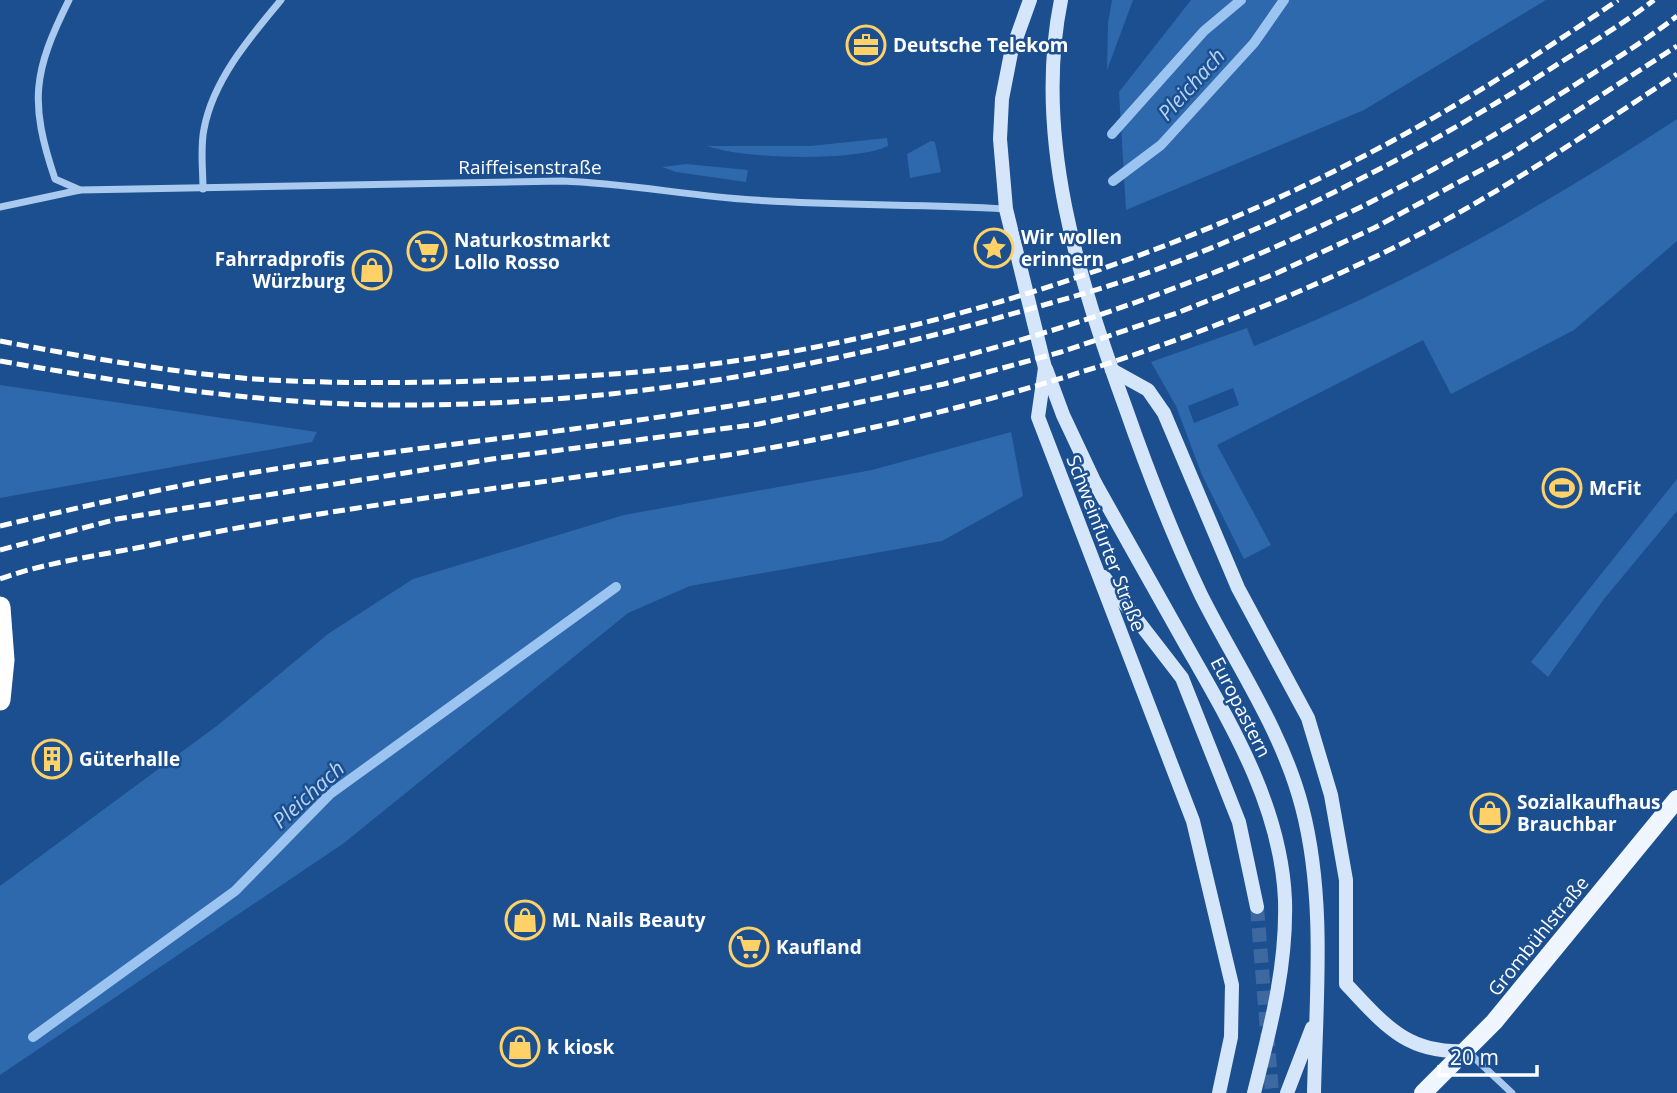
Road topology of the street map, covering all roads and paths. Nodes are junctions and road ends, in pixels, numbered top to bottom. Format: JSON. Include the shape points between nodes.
{"nodes":[{"id":1,"x":69,"y":0,"type":"edge"},
{"id":2,"x":281,"y":0,"type":"edge"},
{"id":3,"x":1030,"y":0,"type":"edge"},
{"id":4,"x":1061,"y":0,"type":"edge"},
{"id":5,"x":203,"y":189,"type":"junction"},
{"id":6,"x":80,"y":190,"type":"junction"},
{"id":7,"x":0,"y":207,"type":"edge"},
{"id":8,"x":1006,"y":209,"type":"junction"},
{"id":9,"x":1045,"y":368,"type":"junction"},
{"id":10,"x":1112,"y":370,"type":"junction"},
{"id":11,"x":1094,"y":564,"type":"junction"},
{"id":12,"x":0,"y":607,"type":"edge"},
{"id":13,"x":0,"y":700,"type":"edge"},
{"id":14,"x":1677,"y":799,"type":"edge"},
{"id":15,"x":1257,"y":907,"type":"tunnel mouth"},
{"id":16,"x":1316,"y":1017,"type":"junction"},
{"id":17,"x":1467,"y":1051,"type":"junction"},
{"id":18,"x":1219,"y":1093,"type":"edge"},
{"id":19,"x":1254,"y":1093,"type":"edge"},
{"id":20,"x":1287,"y":1093,"type":"edge"},
{"id":21,"x":1314,"y":1093,"type":"edge"},
{"id":22,"x":1423,"y":1093,"type":"edge"},
{"id":23,"x":1512,"y":1093,"type":"edge"}],
"edges":[{"from":1,"to":6,"type":"street","name":"Raiffeisenstraße","via":[[48,44],[36,93],[43,144],[55,179]]},
{"from":2,"to":5,"type":"street","via":[[219,85],[204,130]]},
{"from":3,"to":8,"type":"main road","name":"Schweinfurter Straße","via":[[1011,53],[1002,99]]},
{"from":4,"to":10,"type":"main road","via":[[1052,64],[1056,156],[1085,288]]},
{"from":5,"to":6,"type":"street","name":"Raiffeisenstraße"},
{"from":5,"to":8,"type":"street","name":"Raiffeisenstraße","via":[[562,181],[832,206]]},
{"from":6,"to":7,"type":"street"},
{"from":8,"to":9,"type":"main road","name":"Schweinfurter Straße"},
{"from":9,"to":11,"type":"main road","name":"Schweinfurter Straße","via":[[1038,417]]},
{"from":9,"to":19,"type":"main road","name":"Europastern","bridge":true,"via":[[1095,483],[1239,739],[1271,817],[1284,898],[1284,956]]},
{"from":10,"to":16,"type":"main road","name":"Europastern","via":[[1179,550],[1273,725],[1302,807],[1315,893]]},
{"from":10,"to":17,"type":"main road","via":[[1148,390],[1164,413],[1238,589],[1308,718],[1331,795],[1346,880],[1346,984],[1381,1023],[1409,1041],[1436,1050]]},
{"from":11,"to":15,"type":"main road","name":"Europastern","via":[[1182,678],[1239,822]]},
{"from":11,"to":18,"type":"main road","name":"Schweinfurter Straße","via":[[1193,821],[1231,985],[1231,1037]]},
{"from":12,"to":13,"type":"highway","via":[[5,660]]},
{"from":14,"to":17,"type":"main road","name":"Grombühlstraße"},
{"from":16,"to":20,"type":"main road","name":"Europastern"},
{"from":16,"to":21,"type":"main road","name":"Europastern"},
{"from":17,"to":22,"type":"main road","name":"Grombühlstraße"},
{"from":17,"to":23,"type":"street"}]}
